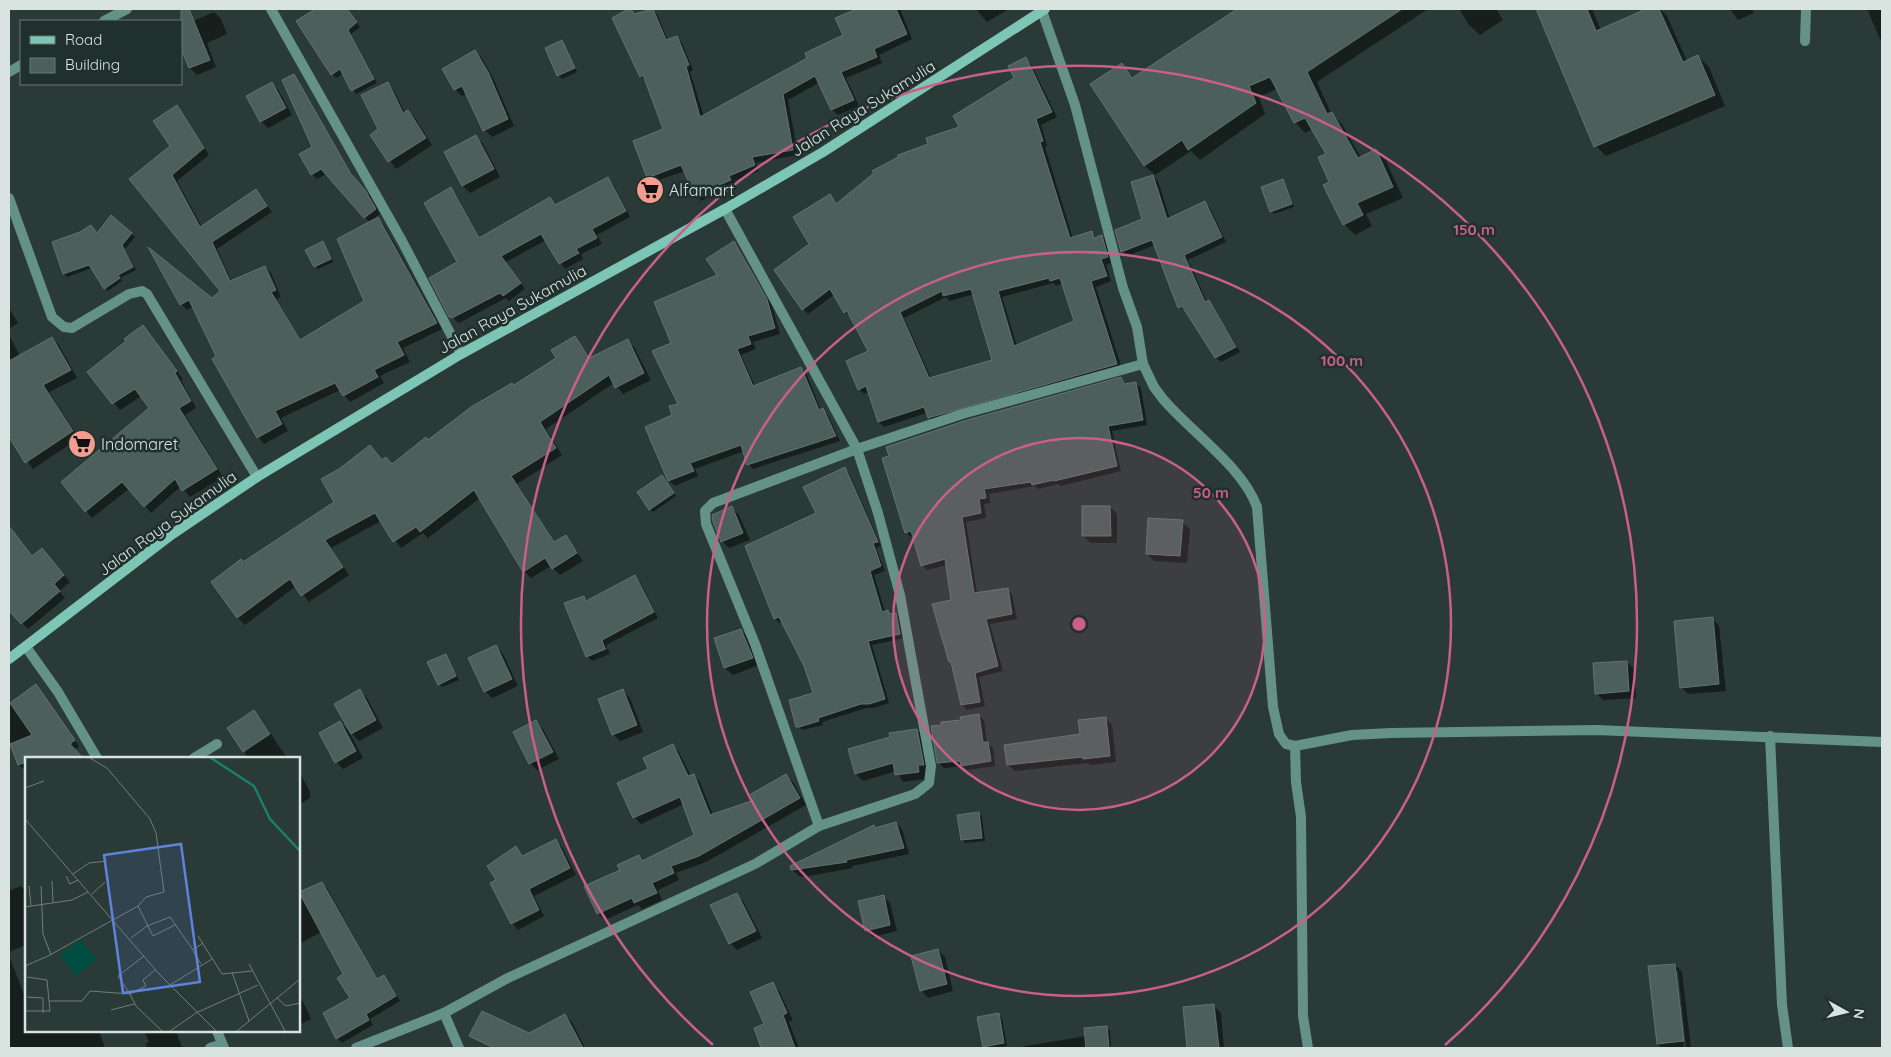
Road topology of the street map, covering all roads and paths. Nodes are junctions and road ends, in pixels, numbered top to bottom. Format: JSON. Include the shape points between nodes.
{"nodes":[{"id":1,"x":127,"y":9,"type":"edge"},
{"id":2,"x":271,"y":9,"type":"edge"},
{"id":3,"x":1806,"y":9,"type":"edge"},
{"id":4,"x":1043,"y":10,"type":"edge"},
{"id":5,"x":106,"y":20,"type":"edge"},
{"id":6,"x":1805,"y":41,"type":"dead end"},
{"id":7,"x":20,"y":66,"type":"edge"},
{"id":8,"x":9,"y":72,"type":"edge"},
{"id":9,"x":9,"y":198,"type":"edge"},
{"id":10,"x":725,"y":208,"type":"junction"},
{"id":11,"x":461,"y":354,"type":"junction"},
{"id":12,"x":1144,"y":364,"type":"junction"},
{"id":13,"x":857,"y":449,"type":"junction"},
{"id":14,"x":257,"y":478,"type":"junction"},
{"id":15,"x":26,"y":647,"type":"junction"},
{"id":16,"x":9,"y":659,"type":"edge"},
{"id":17,"x":1770,"y":736,"type":"junction"},
{"id":18,"x":1882,"y":742,"type":"edge"},
{"id":19,"x":217,"y":744,"type":"dead end"},
{"id":20,"x":1295,"y":746,"type":"junction"},
{"id":21,"x":96,"y":757,"type":"edge"},
{"id":22,"x":196,"y":757,"type":"edge"},
{"id":23,"x":819,"y":826,"type":"junction"},
{"id":24,"x":444,"y":1013,"type":"junction"},
{"id":25,"x":217,"y":1032,"type":"edge"},
{"id":26,"x":223,"y":1046,"type":"edge"},
{"id":27,"x":210,"y":1048,"type":"edge"},
{"id":28,"x":356,"y":1048,"type":"edge"},
{"id":29,"x":459,"y":1048,"type":"edge"},
{"id":30,"x":1308,"y":1048,"type":"edge"},
{"id":31,"x":1788,"y":1048,"type":"edge"}],
"edges":[{"from":1,"to":5,"type":"street"},
{"from":2,"to":11,"type":"street","via":[[402,241]]},
{"from":3,"to":6,"type":"street"},
{"from":4,"to":10,"type":"main road","name":"Jalan Raya Sukamulia","via":[[823,152]]},
{"from":4,"to":12,"type":"street","via":[[1075,105],[1123,288],[1137,327]]},
{"from":7,"to":8,"type":"street"},
{"from":9,"to":14,"type":"street","via":[[52,318],[64,327],[72,328],[129,294],[142,291],[146,294]]},
{"from":10,"to":11,"type":"main road","name":"Jalan Raya Sukamulia"},
{"from":10,"to":13,"type":"street"},
{"from":11,"to":14,"type":"main road","name":"Jalan Raya Sukamulia"},
{"from":12,"to":13,"type":"street","via":[[962,414]]},
{"from":12,"to":20,"type":"street","via":[[1163,399],[1241,477],[1252,493],[1257,507],[1273,707],[1279,734],[1286,744]]},
{"from":13,"to":23,"type":"street","via":[[900,595],[931,776],[924,789],[915,794]]},
{"from":13,"to":23,"type":"street","via":[[714,503],[704,516],[755,644]]},
{"from":14,"to":15,"type":"main road","name":"Jalan Raya Sukamulia","via":[[171,535]]},
{"from":15,"to":16,"type":"main road","name":"Jalan Raya Sukamulia"},
{"from":15,"to":21,"type":"street","via":[[58,692]]},
{"from":17,"to":18,"type":"street"},
{"from":17,"to":20,"type":"street","via":[[1596,730],[1391,733],[1352,735]]},
{"from":17,"to":31,"type":"street","via":[[1782,1005]]},
{"from":19,"to":22,"type":"street"},
{"from":20,"to":30,"type":"street","via":[[1301,817],[1302,1016]]},
{"from":23,"to":24,"type":"street","via":[[756,864],[508,978]]},
{"from":24,"to":28,"type":"street"},
{"from":24,"to":29,"type":"street"},
{"from":25,"to":26,"type":"street"},
{"from":26,"to":27,"type":"street"}]}
